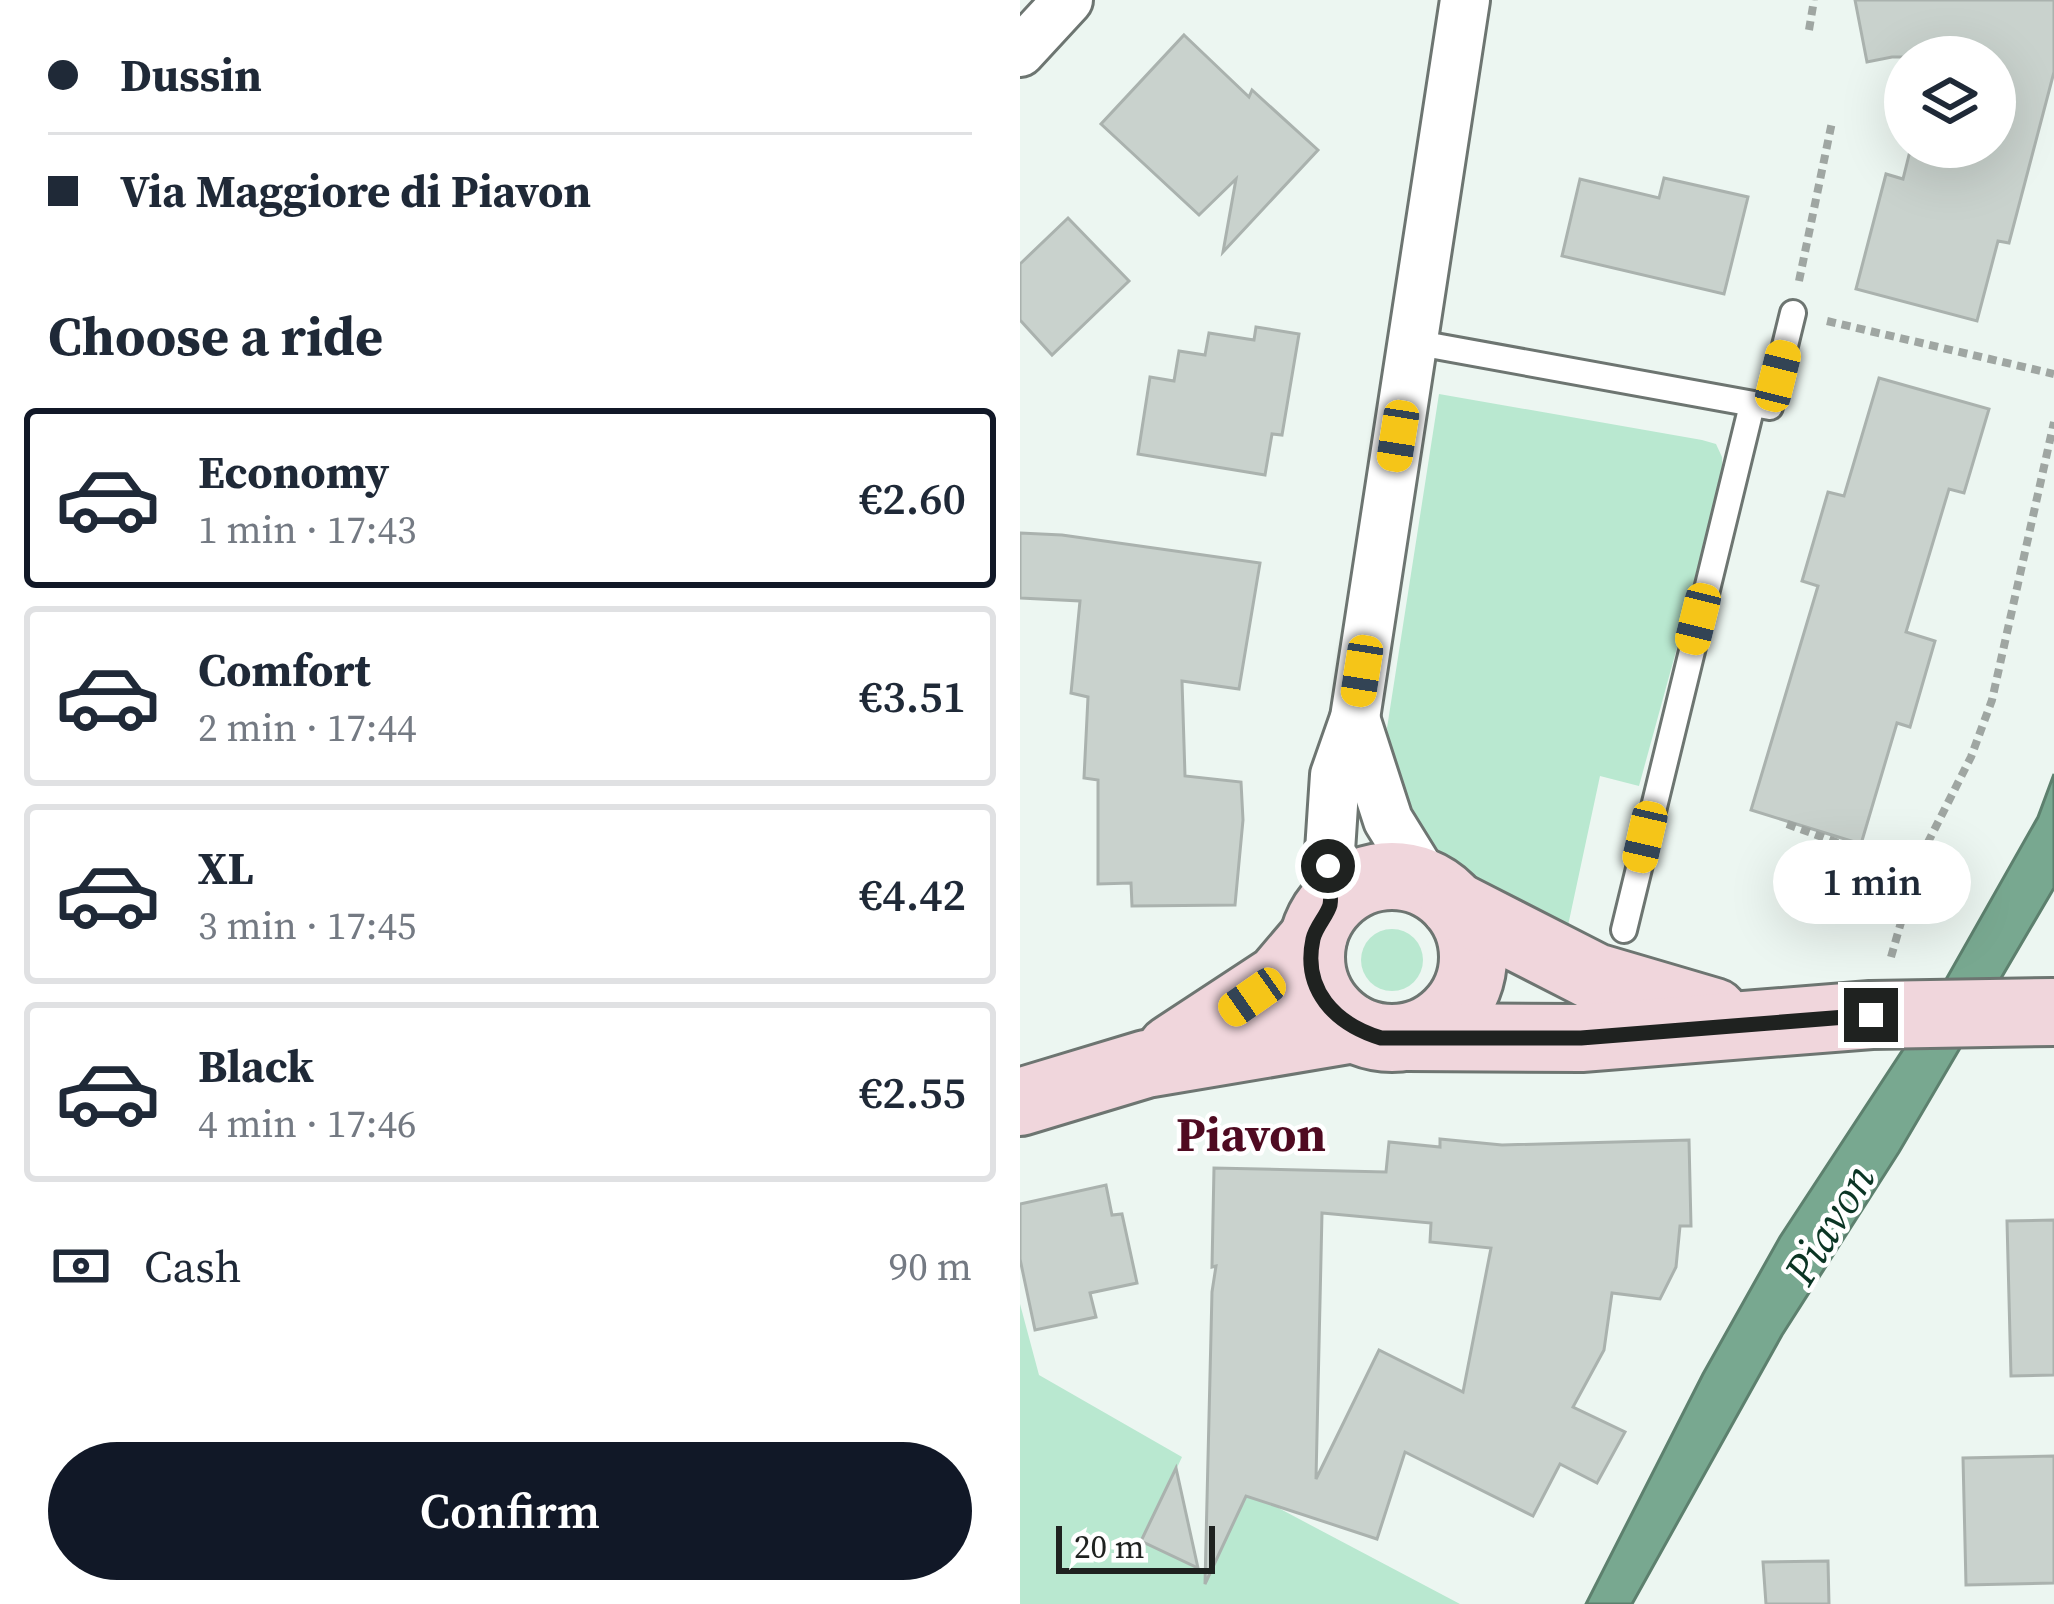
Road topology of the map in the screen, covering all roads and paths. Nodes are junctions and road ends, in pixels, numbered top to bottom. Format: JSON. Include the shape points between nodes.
{"nodes":[{"id":1,"x":1068,"y":0,"type":"edge"},
{"id":2,"x":1465,"y":0,"type":"edge"},
{"id":3,"x":1814,"y":0,"type":"edge"},
{"id":4,"x":1809,"y":30,"type":"dead end"},
{"id":5,"x":1020,"y":52,"type":"edge"},
{"id":6,"x":1832,"y":122,"type":"dead end"},
{"id":7,"x":1792,"y":313,"type":"junction"},
{"id":8,"x":1413,"y":342,"type":"junction"},
{"id":9,"x":2054,"y":374,"type":"edge"},
{"id":10,"x":1752,"y":405,"type":"junction"},
{"id":11,"x":2054,"y":422,"type":"edge"},
{"id":12,"x":1354,"y":718,"type":"junction"},
{"id":13,"x":1787,"y":824,"type":"dead end"},
{"id":14,"x":1914,"y":871,"type":"junction"},
{"id":15,"x":1441,"y":894,"type":"junction"},
{"id":16,"x":1322,"y":922,"type":"junction"},
{"id":17,"x":1624,"y":930,"type":"dead end"},
{"id":18,"x":2028,"y":1012,"type":"edge"},
{"id":19,"x":1885,"y":1014,"type":"junction"},
{"id":20,"x":1783,"y":1021,"type":"junction"},
{"id":21,"x":1381,"y":1033,"type":"junction"},
{"id":22,"x":1146,"y":1064,"type":"junction"},
{"id":23,"x":1020,"y":1102,"type":"edge"}],
"edges":[{"from":1,"to":5,"type":"street"},
{"from":2,"to":8,"type":"street"},
{"from":3,"to":4,"type":"path"},
{"from":6,"to":7,"type":"path"},
{"from":7,"to":9,"type":"path"},
{"from":7,"to":10,"type":"lane","via":[[1770,407]]},
{"from":8,"to":10,"type":"lane"},
{"from":8,"to":12,"type":"street"},
{"from":10,"to":17,"type":"lane"},
{"from":11,"to":14,"type":"path","via":[[1984,728]]},
{"from":12,"to":15,"type":"street","via":[[1388,820]]},
{"from":12,"to":16,"type":"street","via":[[1335,776]]},
{"from":13,"to":14,"type":"path"},
{"from":14,"to":19,"type":"path"},
{"from":15,"to":16,"type":"main road","via":[[1401,876],[1375,878],[1350,888]]},
{"from":15,"to":20,"type":"main road","via":[[1595,977],[1713,1012]]},
{"from":15,"to":21,"type":"main road","via":[[1468,929],[1469,984],[1435,1027]]},
{"from":16,"to":21,"type":"main road","via":[[1312,965],[1318,990],[1333,1013]]},
{"from":16,"to":22,"type":"main road","via":[[1280,978]]},
{"from":18,"to":19,"type":"main road"},
{"from":19,"to":20,"type":"main road"},
{"from":20,"to":21,"type":"main road","via":[[1581,1038]]},
{"from":21,"to":22,"type":"main road"},
{"from":22,"to":23,"type":"main road"}]}
